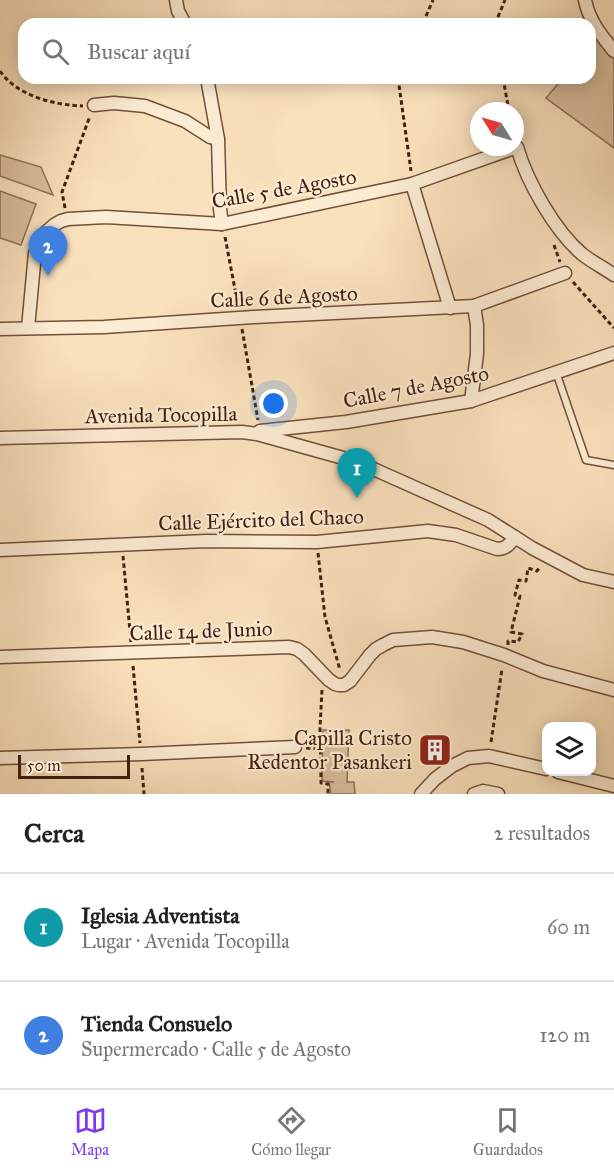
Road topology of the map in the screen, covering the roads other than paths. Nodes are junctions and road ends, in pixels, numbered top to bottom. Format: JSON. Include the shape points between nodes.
{"nodes":[{"id":1,"x":176,"y":0,"type":"edge"},
{"id":2,"x":585,"y":0,"type":"edge"},
{"id":3,"x":182,"y":18,"type":"edge"},
{"id":4,"x":591,"y":18,"type":"edge"},
{"id":5,"x":596,"y":28,"type":"edge"},
{"id":6,"x":614,"y":51,"type":"edge"},
{"id":7,"x":208,"y":84,"type":"edge"},
{"id":8,"x":94,"y":105,"type":"road end"},
{"id":9,"x":218,"y":140,"type":"junction"},
{"id":10,"x":412,"y":184,"type":"junction"},
{"id":11,"x":222,"y":224,"type":"junction"},
{"id":12,"x":565,"y":273,"type":"road end"},
{"id":13,"x":614,"y":275,"type":"edge"},
{"id":14,"x":474,"y":306,"type":"junction"},
{"id":15,"x":450,"y":308,"type":"junction"},
{"id":16,"x":28,"y":328,"type":"junction"},
{"id":17,"x":0,"y":329,"type":"edge"},
{"id":18,"x":614,"y":353,"type":"edge"},
{"id":19,"x":556,"y":372,"type":"junction"},
{"id":20,"x":471,"y":401,"type":"junction"},
{"id":21,"x":257,"y":434,"type":"junction"},
{"id":22,"x":0,"y":438,"type":"edge"},
{"id":23,"x":614,"y":465,"type":"edge"},
{"id":24,"x":515,"y":537,"type":"junction"},
{"id":25,"x":0,"y":550,"type":"edge"},
{"id":26,"x":614,"y":582,"type":"edge"},
{"id":27,"x":0,"y":657,"type":"edge"},
{"id":28,"x":614,"y":690,"type":"edge"},
{"id":29,"x":295,"y":747,"type":"dead end"},
{"id":30,"x":0,"y":758,"type":"edge"},
{"id":31,"x":542,"y":768,"type":"edge"},
{"id":32,"x":577,"y":776,"type":"edge"},
{"id":33,"x":614,"y":786,"type":"edge"},
{"id":34,"x":421,"y":794,"type":"edge"},
{"id":35,"x":474,"y":794,"type":"edge"},
{"id":36,"x":498,"y":794,"type":"edge"}],
"edges":[{"from":1,"to":3,"type":"street"},
{"from":2,"to":4,"type":"street"},
{"from":5,"to":6,"type":"street"},
{"from":7,"to":9,"type":"street"},
{"from":8,"to":9,"type":"street","via":[[145,106],[185,121]]},
{"from":9,"to":11,"type":"street"},
{"from":10,"to":11,"type":"street","name":"Calle 5 de Agosto"},
{"from":10,"to":13,"type":"street","name":"Calle 5 de Agosto","via":[[517,147],[543,205],[563,234],[583,255]]},
{"from":10,"to":15,"type":"street"},
{"from":11,"to":16,"type":"street","name":"Calle 5 de Agosto","via":[[106,217],[68,219],[54,225],[35,252]]},
{"from":12,"to":14,"type":"street","name":"Calle 6 de Agosto"},
{"from":14,"to":15,"type":"street","name":"Calle 6 de Agosto"},
{"from":14,"to":20,"type":"street","via":[[477,344]]},
{"from":15,"to":16,"type":"street","name":"Calle 6 de Agosto"},
{"from":16,"to":17,"type":"street","name":"Calle 6 de Agosto"},
{"from":18,"to":19,"type":"street","name":"Calle 7 de Agosto"},
{"from":19,"to":20,"type":"street","name":"Calle 7 de Agosto"},
{"from":19,"to":23,"type":"lane","via":[[586,460]]},
{"from":20,"to":21,"type":"street","name":"Calle 7 de Agosto","via":[[346,422],[260,430]]},
{"from":21,"to":22,"type":"street","name":"Avenida Tocopilla"},
{"from":21,"to":24,"type":"street","name":"Avenida Tocopilla","via":[[354,461],[488,520]]},
{"from":24,"to":25,"type":"street","name":"Calle Ejército del Chaco","via":[[501,549],[428,531],[317,542],[206,541]]},
{"from":24,"to":26,"type":"street","name":"Avenida Tocopilla","via":[[583,575]]},
{"from":27,"to":28,"type":"street","name":"Calle 14 de Junio","via":[[289,647],[304,654],[335,684],[344,685],[376,649],[393,640],[432,637],[506,651],[543,671]]},
{"from":29,"to":30,"type":"street"},
{"from":31,"to":34,"type":"street","via":[[489,756],[468,758],[435,779]]},
{"from":32,"to":33,"type":"street"},
{"from":35,"to":36,"type":"street"}]}
